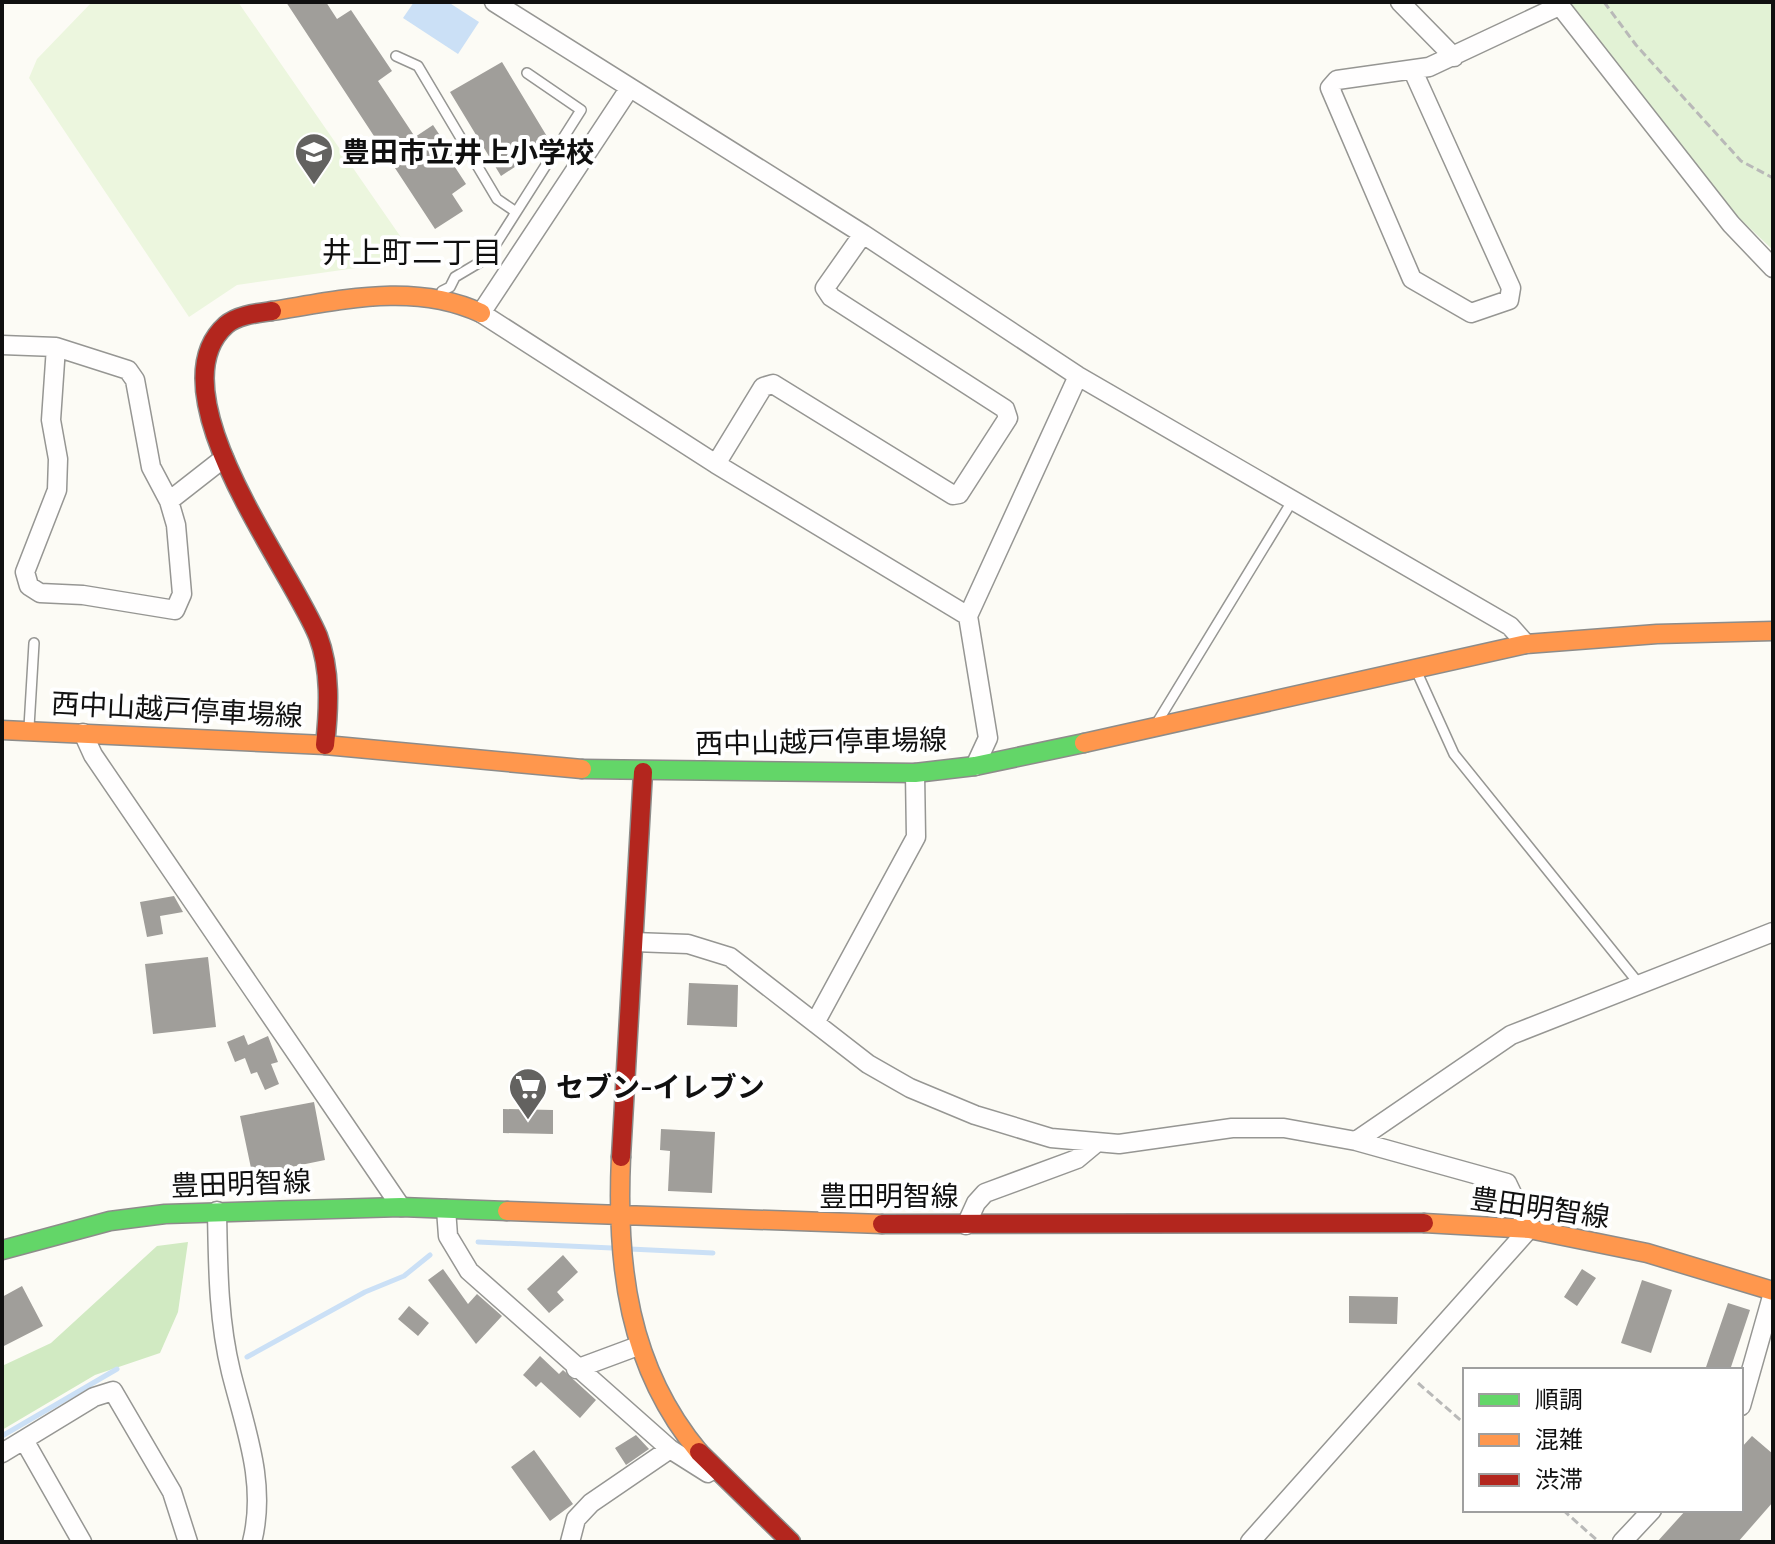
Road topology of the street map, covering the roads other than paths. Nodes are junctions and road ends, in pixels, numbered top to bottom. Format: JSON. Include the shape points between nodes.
{"nodes":[{"id":1,"x":494,"y":2,"type":"edge"},
{"id":2,"x":1400,"y":2,"type":"edge"},
{"id":3,"x":1558,"y":4,"type":"edge"},
{"id":4,"x":396,"y":56,"type":"dead end"},
{"id":5,"x":1454,"y":57,"type":"junction"},
{"id":6,"x":1413,"y":71,"type":"junction"},
{"id":7,"x":527,"y":73,"type":"dead end"},
{"id":8,"x":629,"y":89,"type":"junction"},
{"id":9,"x":516,"y":212,"type":"junction"},
{"id":10,"x":863,"y":234,"type":"junction"},
{"id":11,"x":1773,"y":268,"type":"edge"},
{"id":12,"x":432,"y":296,"type":"junction"},
{"id":13,"x":481,"y":313,"type":"junction"},
{"id":14,"x":2,"y":345,"type":"edge"},
{"id":15,"x":56,"y":347,"type":"junction"},
{"id":16,"x":1078,"y":376,"type":"junction"},
{"id":17,"x":224,"y":458,"type":"junction"},
{"id":18,"x":716,"y":464,"type":"junction"},
{"id":19,"x":1294,"y":498,"type":"junction"},
{"id":20,"x":169,"y":501,"type":"junction"},
{"id":21,"x":968,"y":616,"type":"junction"},
{"id":22,"x":1773,"y":631,"type":"edge"},
{"id":23,"x":34,"y":643,"type":"dead end"},
{"id":24,"x":1526,"y":644,"type":"junction"},
{"id":25,"x":1416,"y":670,"type":"junction"},
{"id":26,"x":1153,"y":728,"type":"junction"},
{"id":27,"x":2,"y":730,"type":"edge"},
{"id":28,"x":28,"y":731,"type":"junction"},
{"id":29,"x":83,"y":733,"type":"junction"},
{"id":30,"x":325,"y":745,"type":"junction"},
{"id":31,"x":975,"y":766,"type":"junction"},
{"id":32,"x":643,"y":772,"type":"junction"},
{"id":33,"x":915,"y":773,"type":"junction"},
{"id":34,"x":1773,"y":932,"type":"edge"},
{"id":35,"x":634,"y":942,"type":"junction"},
{"id":36,"x":1640,"y":985,"type":"junction"},
{"id":37,"x":815,"y":1023,"type":"junction"},
{"id":38,"x":1356,"y":1141,"type":"junction"},
{"id":39,"x":1095,"y":1144,"type":"junction"},
{"id":40,"x":401,"y":1207,"type":"junction"},
{"id":41,"x":446,"y":1209,"type":"junction"},
{"id":42,"x":217,"y":1211,"type":"junction"},
{"id":43,"x":619,"y":1217,"type":"junction"},
{"id":44,"x":966,"y":1225,"type":"junction"},
{"id":45,"x":1529,"y":1229,"type":"junction"},
{"id":46,"x":2,"y":1250,"type":"edge"},
{"id":47,"x":1773,"y":1292,"type":"edge"},
{"id":48,"x":638,"y":1346,"type":"junction"},
{"id":49,"x":576,"y":1369,"type":"junction"},
{"id":50,"x":1743,"y":1399,"type":"edge"},
{"id":51,"x":24,"y":1440,"type":"junction"},
{"id":52,"x":670,"y":1449,"type":"junction"},
{"id":53,"x":2,"y":1453,"type":"edge"},
{"id":54,"x":732,"y":1488,"type":"junction"},
{"id":55,"x":1650,"y":1512,"type":"edge"},
{"id":56,"x":82,"y":1542,"type":"edge"},
{"id":57,"x":188,"y":1542,"type":"edge"},
{"id":58,"x":252,"y":1542,"type":"edge"},
{"id":59,"x":570,"y":1542,"type":"edge"},
{"id":60,"x":791,"y":1542,"type":"edge"},
{"id":61,"x":1250,"y":1542,"type":"edge"},
{"id":62,"x":1622,"y":1542,"type":"edge"}],
"edges":[{"from":1,"to":8,"type":"street"},
{"from":2,"to":5,"type":"street"},
{"from":3,"to":5,"type":"street"},
{"from":3,"to":11,"type":"street","via":[[1731,224]]},
{"from":4,"to":9,"type":"lane","via":[[418,66],[497,199]]},
{"from":5,"to":6,"type":"street"},
{"from":6,"to":6,"type":"street","via":[[1337,80],[1330,88],[1412,279],[1471,313],[1509,300],[1511,288]]},
{"from":7,"to":9,"type":"lane","via":[[581,110]]},
{"from":8,"to":10,"type":"street"},
{"from":8,"to":13,"type":"street"},
{"from":9,"to":12,"type":"lane","via":[[487,258]]},
{"from":10,"to":16,"type":"street"},
{"from":10,"to":18,"type":"street","via":[[825,288],[831,297],[1005,409],[1008,418],[959,494],[953,495],[773,384],[763,387]]},
{"from":12,"to":13,"type":"main road"},
{"from":12,"to":17,"type":"main road","via":[[305,305],[228,324],[202,360],[200,382]]},
{"from":13,"to":18,"type":"street"},
{"from":14,"to":15,"type":"street"},
{"from":15,"to":20,"type":"street","via":[[128,370],[135,380],[151,467]]},
{"from":15,"to":20,"type":"street","via":[[51,420],[57,490],[25,572],[29,586],[40,593],[175,610],[182,594]]},
{"from":16,"to":19,"type":"street"},
{"from":16,"to":21,"type":"street"},
{"from":17,"to":20,"type":"street"},
{"from":17,"to":30,"type":"main road","via":[[319,638],[330,707]]},
{"from":18,"to":21,"type":"street"},
{"from":19,"to":24,"type":"street","via":[[1510,626]]},
{"from":19,"to":26,"type":"lane"},
{"from":21,"to":31,"type":"street","via":[[988,738]]},
{"from":22,"to":24,"type":"main road","name":"西中山越戸停車場線"},
{"from":23,"to":28,"type":"lane"},
{"from":24,"to":25,"type":"main road","name":"西中山越戸停車場線"},
{"from":25,"to":26,"type":"main road","name":"西中山越戸停車場線"},
{"from":25,"to":36,"type":"lane","via":[[1454,754]]},
{"from":26,"to":31,"type":"main road","name":"西中山越戸停車場線"},
{"from":27,"to":28,"type":"main road","name":"西中山越戸停車場線"},
{"from":28,"to":29,"type":"main road","name":"西中山越戸停車場線"},
{"from":29,"to":30,"type":"main road","name":"西中山越戸停車場線"},
{"from":29,"to":40,"type":"street"},
{"from":30,"to":32,"type":"main road","name":"西中山越戸停車場線"},
{"from":31,"to":33,"type":"main road","name":"西中山越戸停車場線"},
{"from":32,"to":33,"type":"main road","name":"西中山越戸停車場線"},
{"from":32,"to":35,"type":"main road"},
{"from":33,"to":37,"type":"street","via":[[916,837]]},
{"from":34,"to":36,"type":"street"},
{"from":35,"to":37,"type":"street","via":[[688,944],[730,957]]},
{"from":35,"to":43,"type":"main road"},
{"from":36,"to":38,"type":"street","via":[[1511,1035]]},
{"from":37,"to":39,"type":"street","via":[[910,1088],[983,1118],[1051,1138]]},
{"from":38,"to":39,"type":"street","via":[[1284,1128],[1232,1128]]},
{"from":38,"to":45,"type":"street","via":[[1507,1183]]},
{"from":39,"to":44,"type":"street","via":[[1077,1159],[985,1193]]},
{"from":40,"to":41,"type":"main road","name":"豊田明智線"},
{"from":40,"to":42,"type":"main road","name":"豊田明智線"},
{"from":41,"to":43,"type":"main road","name":"豊田明智線"},
{"from":41,"to":49,"type":"street","via":[[448,1236],[469,1271]]},
{"from":42,"to":46,"type":"main road","name":"豊田明智線","via":[[110,1221]]},
{"from":42,"to":58,"type":"street","via":[[220,1306],[253,1449]]},
{"from":43,"to":44,"type":"main road","name":"豊田明智線"},
{"from":43,"to":48,"type":"main road","via":[[619,1251]]},
{"from":44,"to":45,"type":"main road","name":"豊田明智線","via":[[1393,1221]]},
{"from":45,"to":47,"type":"main road","name":"豊田明智線","via":[[1647,1253]]},
{"from":45,"to":61,"type":"street"},
{"from":47,"to":50,"type":"street"},
{"from":48,"to":49,"type":"street"},
{"from":48,"to":54,"type":"main road","via":[[658,1394],[681,1430]]},
{"from":49,"to":52,"type":"street"},
{"from":51,"to":53,"type":"street"},
{"from":51,"to":56,"type":"street"},
{"from":51,"to":57,"type":"street","via":[[113,1391],[172,1492]]},
{"from":52,"to":54,"type":"street"},
{"from":52,"to":59,"type":"street","via":[[591,1503],[576,1519]]},
{"from":54,"to":60,"type":"main road"},
{"from":55,"to":62,"type":"street"}]}
